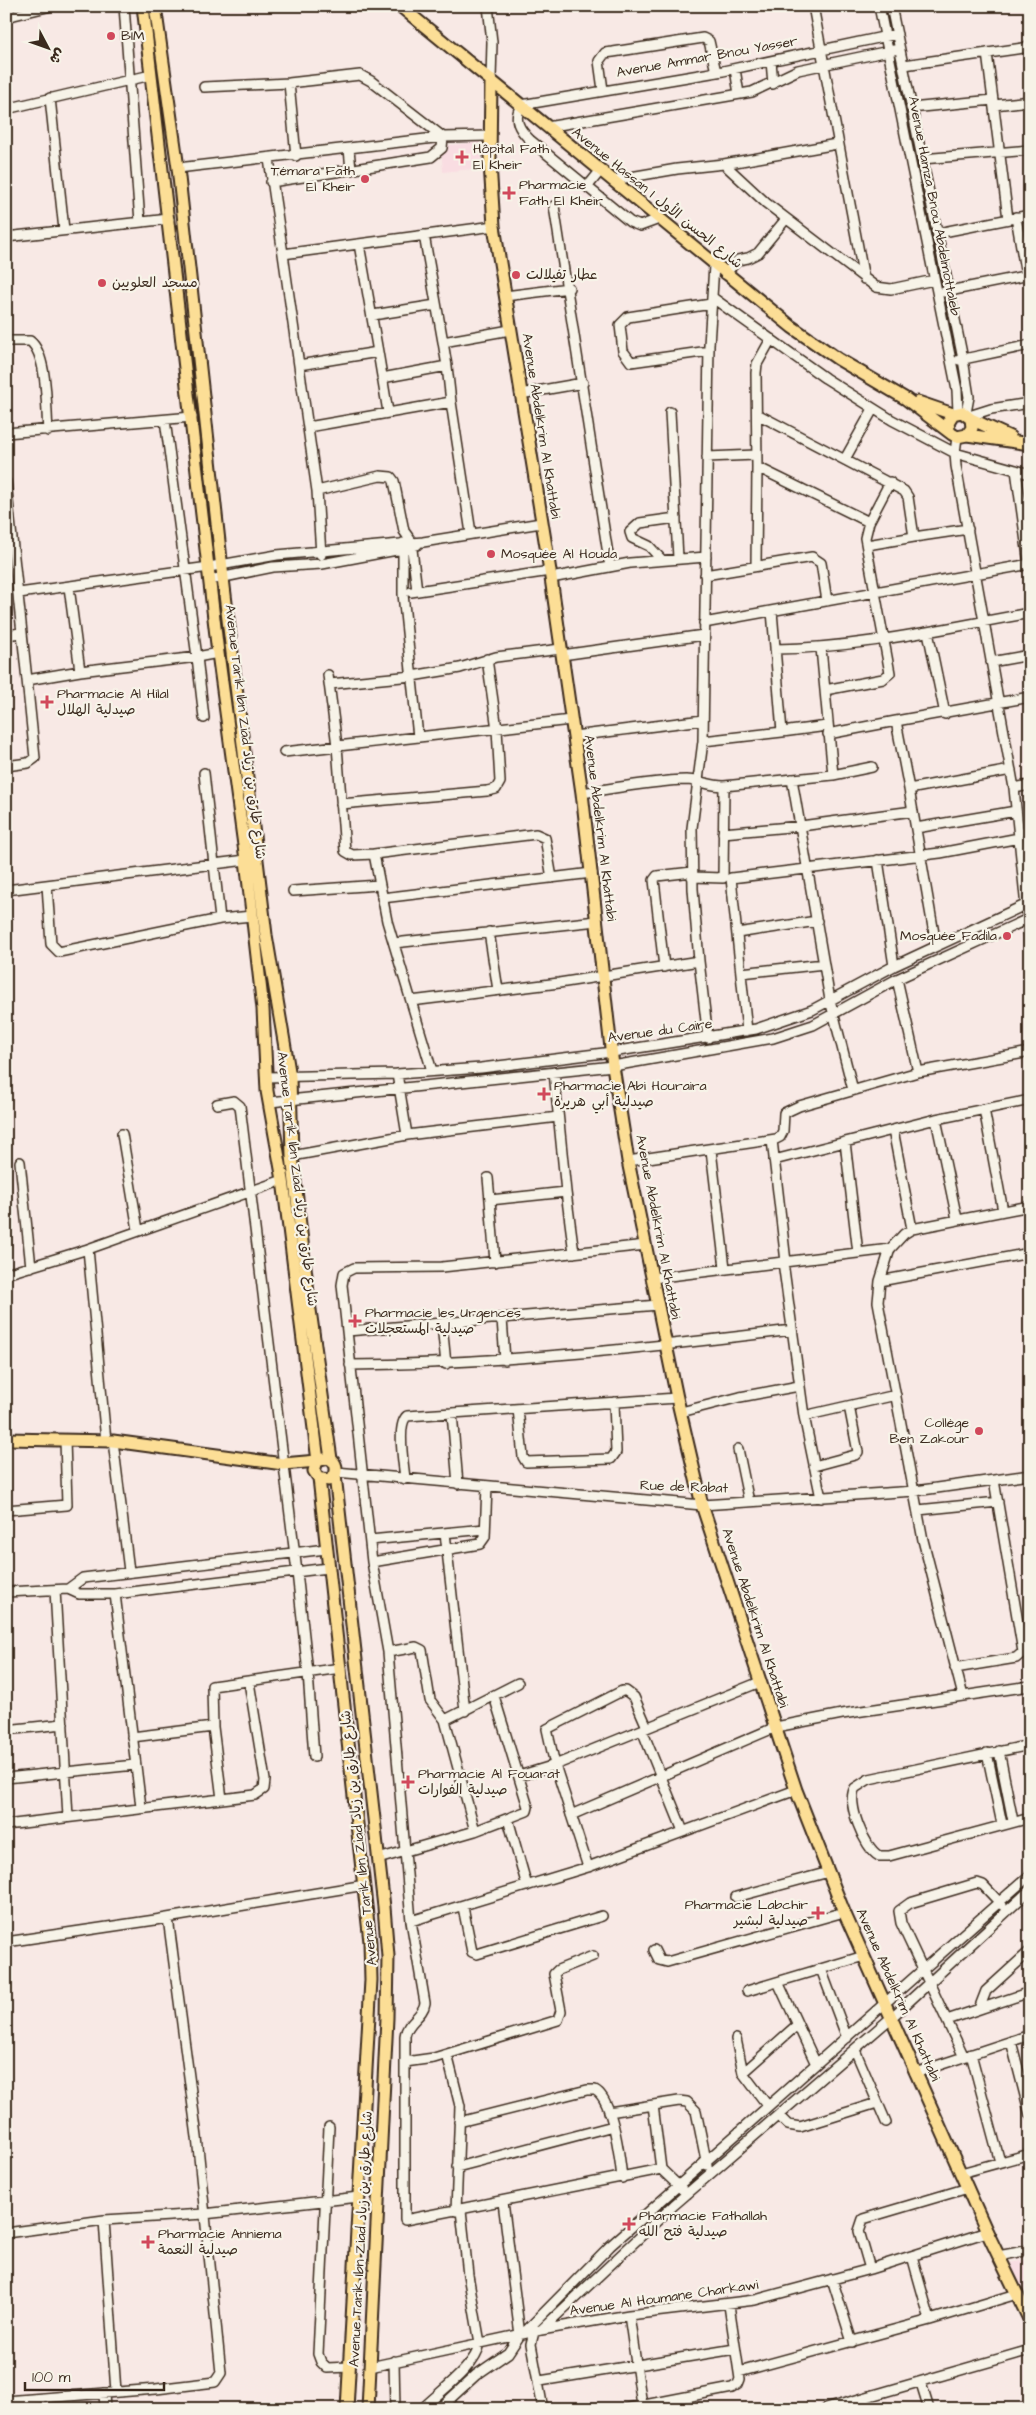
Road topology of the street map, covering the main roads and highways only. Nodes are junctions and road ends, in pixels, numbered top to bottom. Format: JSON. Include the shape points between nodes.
{"nodes":[{"id":1,"x":143,"y":6,"type":"edge"},
{"id":2,"x":155,"y":6,"type":"edge"},
{"id":3,"x":400,"y":6,"type":"edge"},
{"id":4,"x":491,"y":80,"type":"junction"},
{"id":5,"x":906,"y":399,"type":"junction"},
{"id":6,"x":963,"y":415,"type":"junction"},
{"id":7,"x":958,"y":434,"type":"junction"},
{"id":8,"x":1025,"y":443,"type":"edge"},
{"id":9,"x":6,"y":1439,"type":"edge"},
{"id":10,"x":331,"y":1459,"type":"junction"},
{"id":11,"x":318,"y":1461,"type":"junction"},
{"id":12,"x":284,"y":1464,"type":"junction"},
{"id":13,"x":336,"y":1473,"type":"junction"},
{"id":14,"x":318,"y":1477,"type":"junction"},
{"id":15,"x":1030,"y":2321,"type":"edge"},
{"id":16,"x":350,"y":2366,"type":"junction"},
{"id":17,"x":370,"y":2367,"type":"junction"},
{"id":18,"x":348,"y":2409,"type":"edge"},
{"id":19,"x":368,"y":2409,"type":"edge"}],
"edges":[{"from":1,"to":11,"type":"main road","name":"Avenue Tarik Ibn Ziad شارع طارق بن زياد","via":[[218,653],[246,860],[263,1009],[266,1077],[283,1180]]},
{"from":2,"to":10,"type":"main road","name":"Avenue Tarik Ibn Ziad شارع طارق بن زياد","via":[[178,168],[266,935],[290,1077],[292,1156]]},
{"from":3,"to":4,"type":"main road","name":"Avenue Hassan I شارع الحسن الأول"},
{"from":4,"to":5,"type":"main road","name":"Avenue Hassan I شارع الحسن الأول","via":[[725,274],[820,347]]},
{"from":4,"to":15,"type":"main road","name":"Avenue Abdelkrim Al Khattabi","via":[[494,226],[574,736],[613,1066],[628,1161],[702,1505],[796,1790],[844,1912]]},
{"from":5,"to":6,"type":"main road","name":"Avenue Hassan I شارع الحسن الأول"},
{"from":5,"to":7,"type":"main road","name":"Avenue Hassan I شارع الحسن الأول"},
{"from":6,"to":7,"type":"main road","via":[[972,428]]},
{"from":6,"to":7,"type":"main road","via":[[948,422]]},
{"from":6,"to":8,"type":"main road","name":"Avenue Hassan I شارع الحسن الأول"},
{"from":7,"to":8,"type":"main road","name":"Avenue Hassan I شارع الحسن الأول"},
{"from":9,"to":12,"type":"main road","via":[[110,1441]]},
{"from":10,"to":11,"type":"main road"},
{"from":10,"to":13,"type":"main road"},
{"from":11,"to":12,"type":"main road"},
{"from":11,"to":14,"type":"main road","via":[[315,1466]]},
{"from":12,"to":14,"type":"main road"},
{"from":13,"to":14,"type":"main road","via":[[328,1480]]},
{"from":13,"to":17,"type":"main road","name":"Avenue Tarik Ibn Ziad شارع طارق بن زياد","via":[[386,1928],[388,1992]]},
{"from":14,"to":16,"type":"main road","name":"Avenue Tarik Ibn Ziad شارع طارق بن زياد","via":[[365,1885],[371,1980]]},
{"from":16,"to":17,"type":"main road","via":[[362,2353]]},
{"from":16,"to":17,"type":"main road","via":[[359,2381]]},
{"from":16,"to":18,"type":"main road","name":"Avenue Tarik Ibn Ziad شارع طارق بن زياد"},
{"from":17,"to":19,"type":"main road","name":"Avenue Tarik Ibn Ziad شارع طارق بن زياد"}]}
